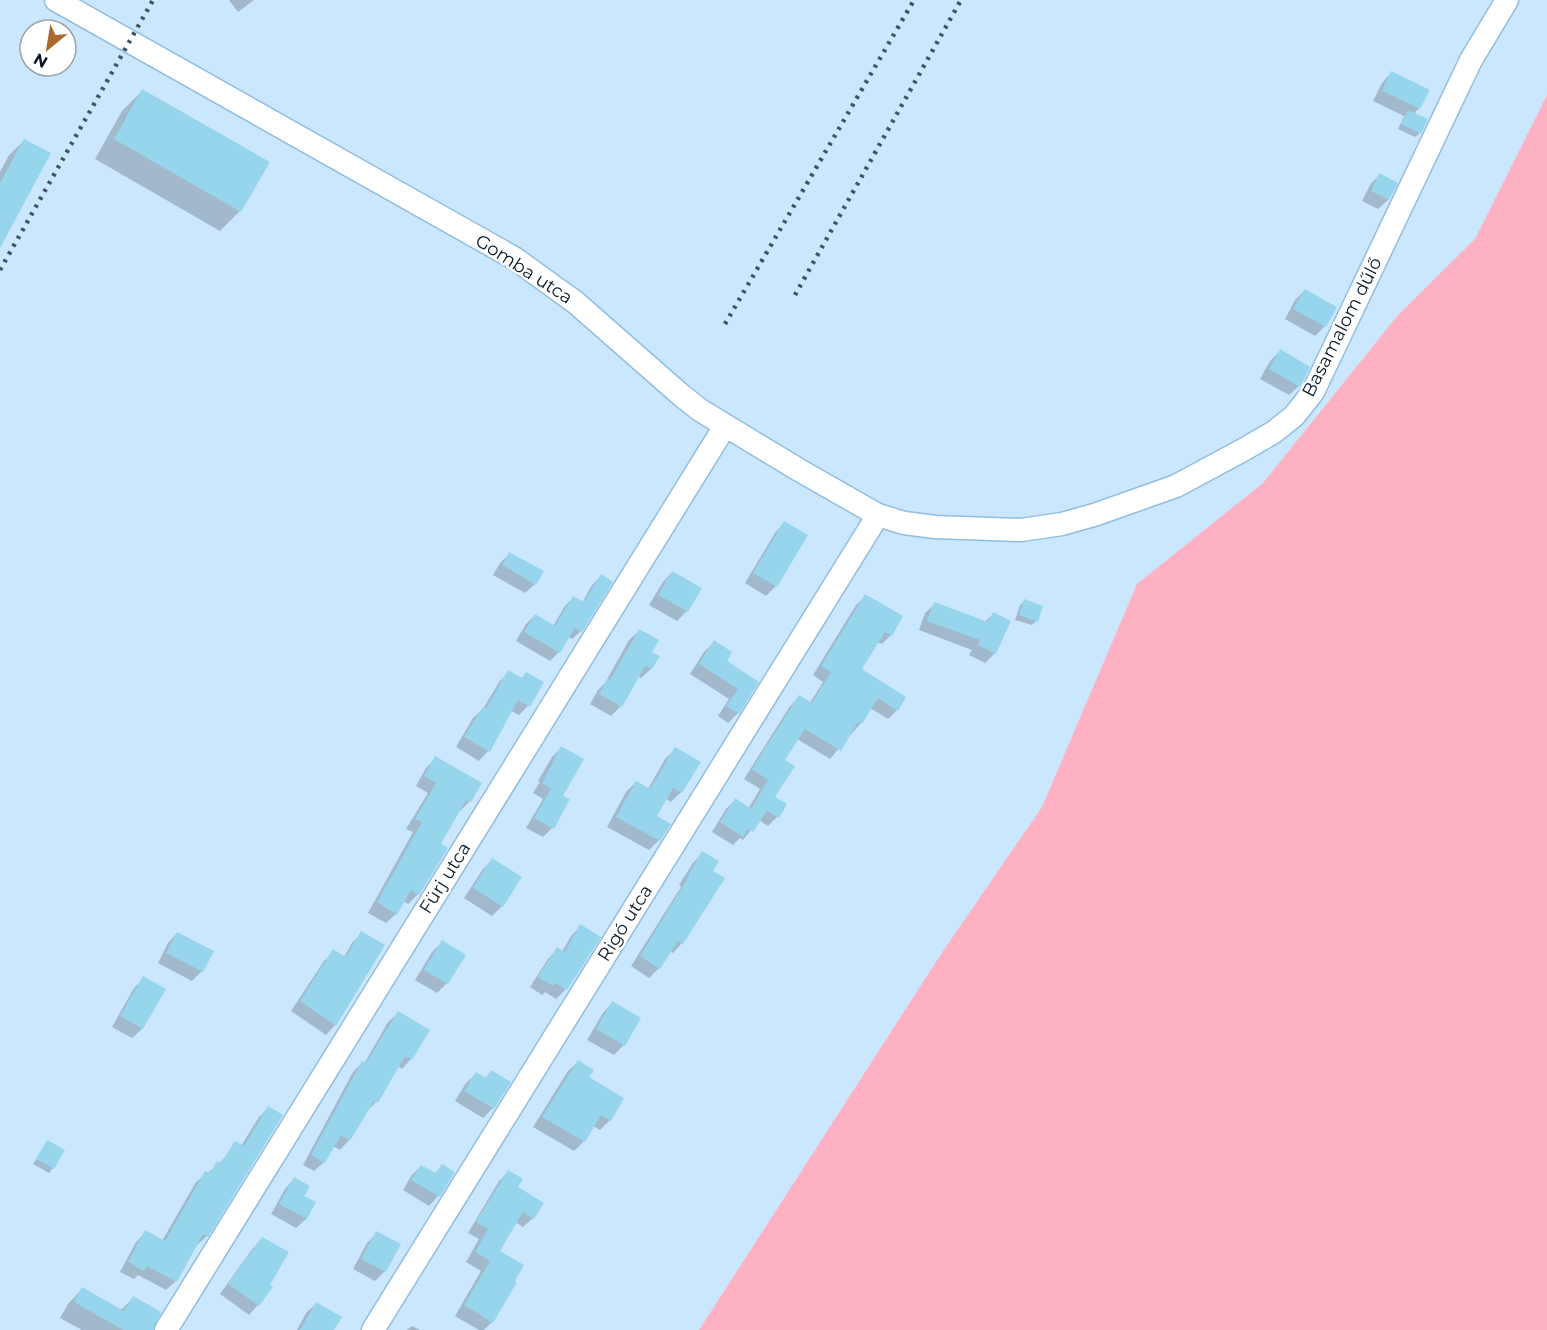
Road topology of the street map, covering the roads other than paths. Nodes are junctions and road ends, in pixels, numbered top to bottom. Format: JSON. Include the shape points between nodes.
{"nodes":[{"id":1,"x":56,"y":0,"type":"edge"},
{"id":2,"x":1507,"y":0,"type":"edge"},
{"id":3,"x":725,"y":426,"type":"junction"},
{"id":4,"x":878,"y":515,"type":"junction"},
{"id":5,"x":983,"y":529,"type":"joint"},
{"id":6,"x":166,"y":1330,"type":"edge"},
{"id":7,"x":373,"y":1330,"type":"edge"}],
"edges":[{"from":1,"to":3,"type":"street","name":"Gomba utca","via":[[514,258],[575,302],[681,395]]},
{"from":2,"to":5,"type":"street","name":"Basamalom dűlő","via":[[1471,60],[1313,392],[1294,416],[1274,432],[1176,486],[1062,524],[1021,530]]},
{"from":3,"to":4,"type":"street","name":"Gomba utca"},
{"from":3,"to":6,"type":"street","name":"Fürj utca"},
{"from":4,"to":5,"type":"street","name":"Gomba utca","via":[[924,526]]},
{"from":4,"to":7,"type":"street","name":"Rigó utca"}]}
